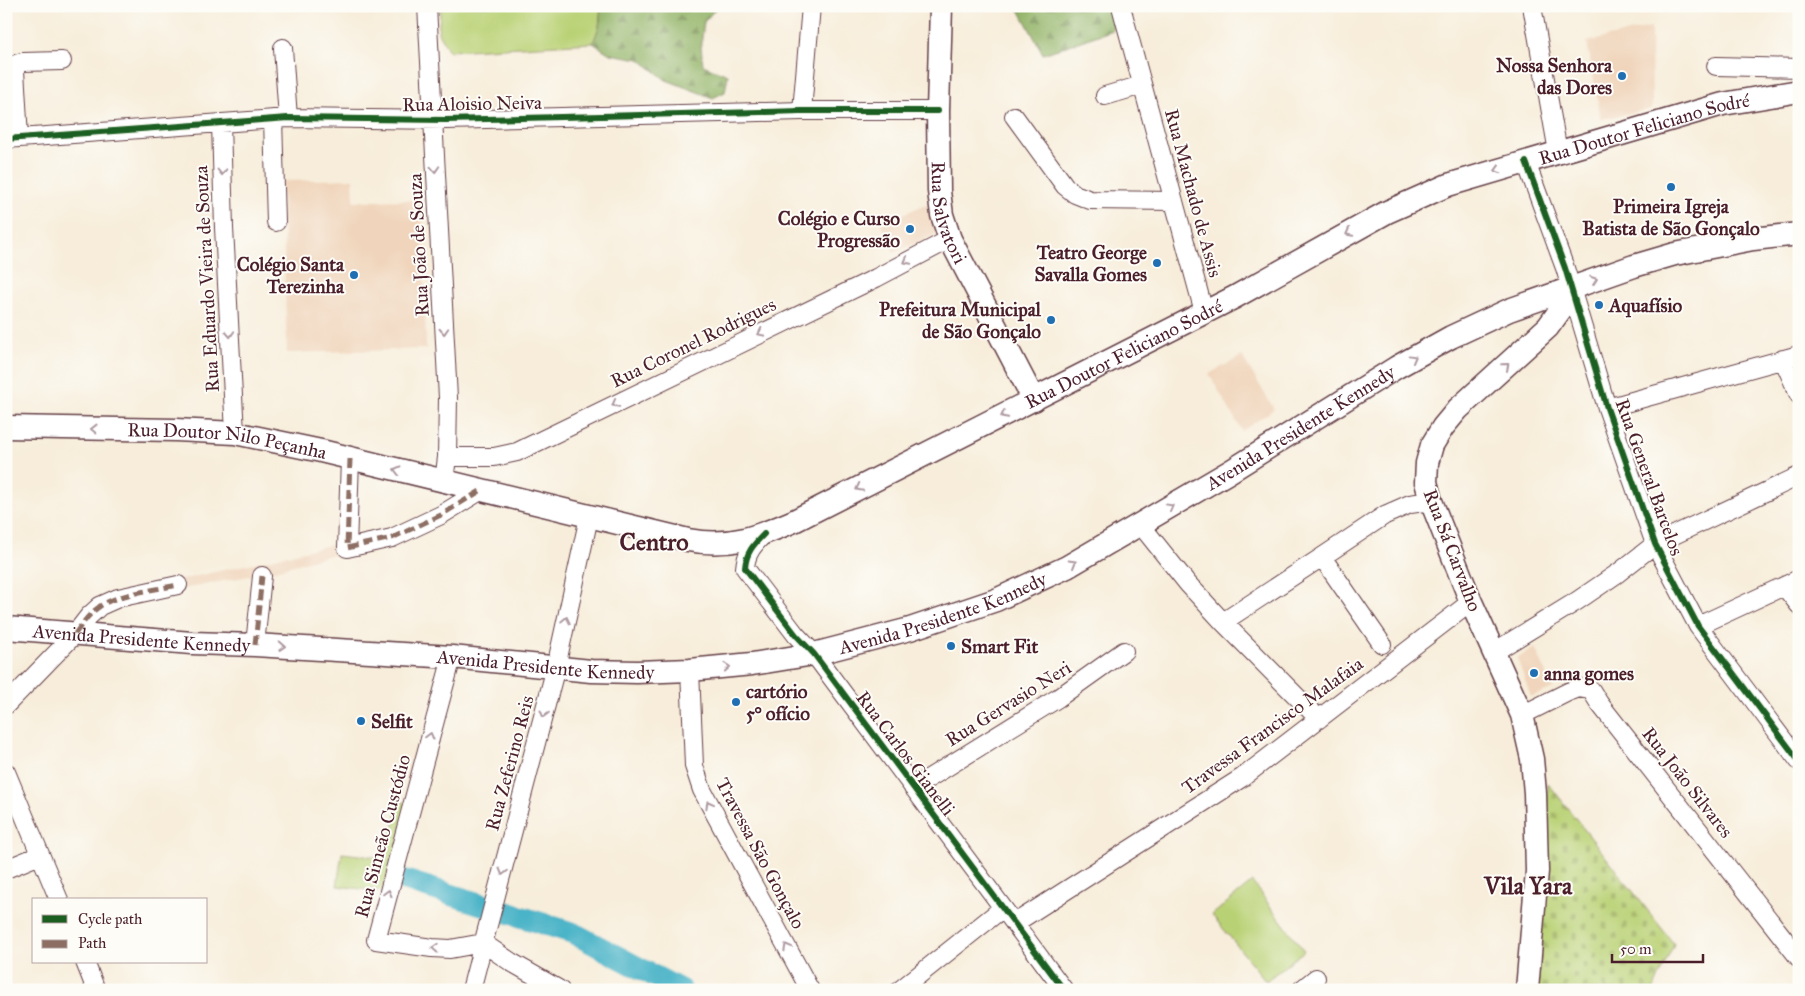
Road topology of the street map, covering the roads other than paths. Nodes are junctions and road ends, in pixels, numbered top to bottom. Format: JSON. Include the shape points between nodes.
{"nodes":[{"id":1,"x":427,"y":6,"type":"edge"},
{"id":2,"x":811,"y":6,"type":"edge"},
{"id":3,"x":941,"y":6,"type":"edge"},
{"id":4,"x":1532,"y":6,"type":"edge"},
{"id":5,"x":1122,"y":10,"type":"dead end"},
{"id":6,"x":283,"y":48,"type":"dead end"},
{"id":7,"x":62,"y":61,"type":"dead end"},
{"id":8,"x":1716,"y":66,"type":"dead end"},
{"id":9,"x":1799,"y":68,"type":"edge"},
{"id":10,"x":1142,"y":85,"type":"junction"},
{"id":11,"x":1799,"y":91,"type":"edge"},
{"id":12,"x":1105,"y":96,"type":"dead end"},
{"id":13,"x":802,"y":111,"type":"junction"},
{"id":14,"x":938,"y":111,"type":"junction"},
{"id":15,"x":1014,"y":116,"type":"dead end"},
{"id":16,"x":280,"y":118,"type":"junction"},
{"id":17,"x":432,"y":120,"type":"junction"},
{"id":18,"x":221,"y":123,"type":"junction"},
{"id":19,"x":13,"y":138,"type":"edge"},
{"id":20,"x":1558,"y":152,"type":"junction"},
{"id":21,"x":1526,"y":162,"type":"junction"},
{"id":22,"x":1174,"y":201,"type":"junction"},
{"id":23,"x":276,"y":222,"type":"dead end"},
{"id":24,"x":1799,"y":234,"type":"edge"},
{"id":25,"x":950,"y":239,"type":"junction"},
{"id":26,"x":1570,"y":288,"type":"junction"},
{"id":27,"x":1204,"y":312,"type":"junction"},
{"id":28,"x":1791,"y":357,"type":"edge"},
{"id":29,"x":1799,"y":395,"type":"edge"},
{"id":30,"x":1034,"y":400,"type":"junction"},
{"id":31,"x":1608,"y":408,"type":"junction"},
{"id":32,"x":6,"y":427,"type":"edge"},
{"id":33,"x":235,"y":433,"type":"junction"},
{"id":34,"x":447,"y":457,"type":"junction"},
{"id":35,"x":350,"y":459,"type":"junction"},
{"id":36,"x":1799,"y":476,"type":"edge"},
{"id":37,"x":444,"y":482,"type":"junction"},
{"id":38,"x":480,"y":491,"type":"junction"},
{"id":39,"x":1431,"y":501,"type":"junction"},
{"id":40,"x":589,"y":517,"type":"junction"},
{"id":41,"x":1140,"y":524,"type":"junction"},
{"id":42,"x":764,"y":534,"type":"junction"},
{"id":43,"x":1655,"y":544,"type":"junction"},
{"id":44,"x":1322,"y":557,"type":"junction"},
{"id":45,"x":262,"y":576,"type":"dead end"},
{"id":46,"x":1791,"y":582,"type":"edge"},
{"id":47,"x":178,"y":585,"type":"dead end"},
{"id":48,"x":1472,"y":602,"type":"junction"},
{"id":49,"x":1799,"y":605,"type":"edge"},
{"id":50,"x":1222,"y":622,"type":"junction"},
{"id":51,"x":1698,"y":626,"type":"junction"},
{"id":52,"x":6,"y":628,"type":"edge"},
{"id":53,"x":75,"y":634,"type":"junction"},
{"id":54,"x":1382,"y":644,"type":"dead end"},
{"id":55,"x":255,"y":645,"type":"junction"},
{"id":56,"x":1124,"y":651,"type":"dead end"},
{"id":57,"x":1494,"y":652,"type":"junction"},
{"id":58,"x":814,"y":654,"type":"junction"},
{"id":59,"x":452,"y":657,"type":"junction"},
{"id":60,"x":556,"y":667,"type":"junction"},
{"id":61,"x":690,"y":670,"type":"junction"},
{"id":62,"x":6,"y":704,"type":"edge"},
{"id":63,"x":1522,"y":715,"type":"junction"},
{"id":64,"x":1319,"y":719,"type":"junction"},
{"id":65,"x":1799,"y":761,"type":"edge"},
{"id":66,"x":6,"y":772,"type":"edge"},
{"id":67,"x":913,"y":788,"type":"junction"},
{"id":68,"x":40,"y":855,"type":"junction"},
{"id":69,"x":6,"y":869,"type":"edge"},
{"id":70,"x":58,"y":898,"type":"edge"},
{"id":71,"x":1004,"y":908,"type":"junction"},
{"id":72,"x":1015,"y":923,"type":"junction"},
{"id":73,"x":483,"y":943,"type":"junction"},
{"id":74,"x":1799,"y":958,"type":"edge"},
{"id":75,"x":86,"y":964,"type":"edge"},
{"id":76,"x":1316,"y":978,"type":"dead end"},
{"id":77,"x":96,"y":990,"type":"edge"},
{"id":78,"x":471,"y":990,"type":"edge"},
{"id":79,"x":560,"y":990,"type":"edge"},
{"id":80,"x":810,"y":990,"type":"edge"},
{"id":81,"x":900,"y":990,"type":"edge"},
{"id":82,"x":1064,"y":990,"type":"edge"},
{"id":83,"x":1301,"y":990,"type":"edge"},
{"id":84,"x":1527,"y":990,"type":"edge"}],
"edges":[{"from":1,"to":17,"type":"street","name":"Rua João de Souza"},
{"from":2,"to":13,"type":"street"},
{"from":3,"to":14,"type":"main road","name":"Rua Salvatori"},
{"from":4,"to":20,"type":"street"},
{"from":5,"to":10,"type":"street","name":"Rua Machado de Assis"},
{"from":6,"to":16,"type":"street"},
{"from":7,"to":19,"type":"street","via":[[16,64]]},
{"from":8,"to":9,"type":"street"},
{"from":10,"to":12,"type":"street"},
{"from":10,"to":22,"type":"street","name":"Rua Machado de Assis"},
{"from":11,"to":20,"type":"main road","name":"Rua Doutor Feliciano Sodré","via":[[1723,104]]},
{"from":13,"to":14,"type":"street","name":"Rua Aloisio Neiva"},
{"from":13,"to":17,"type":"street","name":"Rua Aloisio Neiva"},
{"from":14,"to":25,"type":"main road","name":"Rua Salvatori","via":[[939,191]]},
{"from":15,"to":22,"type":"street","via":[[1065,186],[1075,194],[1090,200]]},
{"from":16,"to":17,"type":"street","name":"Rua Aloisio Neiva"},
{"from":16,"to":18,"type":"street","name":"Rua Aloisio Neiva"},
{"from":16,"to":23,"type":"street"},
{"from":17,"to":34,"type":"street","name":"Rua João de Souza","one_way":true,"via":[[448,398]]},
{"from":18,"to":19,"type":"street","name":"Rua Aloisio Neiva"},
{"from":18,"to":33,"type":"street","name":"Rua Eduardo Vieira de Souza","one_way":true},
{"from":20,"to":21,"type":"main road","name":"Rua Doutor Feliciano Sodré"},
{"from":21,"to":26,"type":"street"},
{"from":21,"to":27,"type":"main road","name":"Rua Doutor Feliciano Sodré","one_way":true,"via":[[1448,185],[1387,212]]},
{"from":22,"to":27,"type":"street","name":"Rua Machado de Assis"},
{"from":26,"to":24,"type":"main road","name":"Avenida Presidente Kennedy","one_way":true,"via":[[1675,254]]},
{"from":25,"to":30,"type":"main road","name":"Rua Salvatori"},
{"from":25,"to":34,"type":"street","name":"Rua Coronel Rodrigues","one_way":true,"via":[[517,452],[494,457]]},
{"from":26,"to":31,"type":"street","name":"Rua General Barcelos"},
{"from":39,"to":26,"type":"main road","name":"Rua Sá Carvalho","one_way":true,"via":[[1426,482],[1427,463],[1432,445],[1443,427],[1458,408],[1548,327]]},
{"from":41,"to":26,"type":"main road","name":"Avenida Presidente Kennedy","one_way":true,"via":[[1451,337],[1509,310]]},
{"from":27,"to":30,"type":"main road","name":"Rua Doutor Feliciano Sodré"},
{"from":28,"to":29,"type":"street"},
{"from":28,"to":31,"type":"street"},
{"from":30,"to":42,"type":"main road","name":"Rua Doutor Feliciano Sodré","one_way":true},
{"from":31,"to":43,"type":"street","name":"Rua General Barcelos"},
{"from":33,"to":32,"type":"main road","name":"Rua Doutor Nilo Peçanha","one_way":true},
{"from":33,"to":35,"type":"main road","name":"Rua Doutor Nilo Peçanha"},
{"from":34,"to":37,"type":"street","name":"Rua João de Souza"},
{"from":37,"to":35,"type":"main road","name":"Rua Doutor Nilo Peçanha","one_way":true},
{"from":35,"to":38,"type":"street","via":[[347,548],[392,538],[442,515]]},
{"from":36,"to":43,"type":"street"},
{"from":37,"to":38,"type":"main road","name":"Rua Doutor Feliciano Sodré"},
{"from":38,"to":40,"type":"main road","name":"Rua Doutor Feliciano Sodré"},
{"from":39,"to":44,"type":"street","via":[[1410,504],[1385,515]]},
{"from":39,"to":48,"type":"main road","name":"Rua Sá Carvalho"},
{"from":40,"to":42,"type":"main road","name":"Rua Doutor Feliciano Sodré","via":[[702,543],[720,544]]},
{"from":60,"to":40,"type":"street","name":"Rua Zeferino Reis","one_way":true},
{"from":41,"to":50,"type":"street"},
{"from":58,"to":41,"type":"main road","name":"Avenida Presidente Kennedy","one_way":true,"via":[[910,629],[996,600],[1066,567]]},
{"from":42,"to":58,"type":"street","name":"Rua Carlos Gianelli","via":[[745,557],[745,568]]},
{"from":43,"to":51,"type":"street","name":"Rua General Barcelos"},
{"from":43,"to":57,"type":"street","via":[[1594,590]]},
{"from":44,"to":50,"type":"street"},
{"from":44,"to":54,"type":"street"},
{"from":45,"to":55,"type":"street"},
{"from":46,"to":49,"type":"street"},
{"from":46,"to":51,"type":"street"},
{"from":47,"to":53,"type":"street","via":[[118,598],[100,606]]},
{"from":48,"to":57,"type":"main road","name":"Rua Sá Carvalho"},
{"from":48,"to":64,"type":"street","name":"Travessa Francisco Malafaia"},
{"from":50,"to":64,"type":"street"},
{"from":51,"to":65,"type":"street","name":"Rua General Barcelos"},
{"from":52,"to":53,"type":"main road","name":"Avenida Presidente Kennedy"},
{"from":53,"to":55,"type":"main road","name":"Avenida Presidente Kennedy"},
{"from":53,"to":62,"type":"street"},
{"from":55,"to":59,"type":"main road","name":"Avenida Presidente Kennedy","one_way":true},
{"from":56,"to":67,"type":"street","name":"Rua Gervasio Neri","via":[[1058,698]]},
{"from":57,"to":63,"type":"main road","name":"Rua Sá Carvalho"},
{"from":61,"to":58,"type":"main road","name":"Avenida Presidente Kennedy","one_way":true},
{"from":58,"to":67,"type":"street","name":"Rua Carlos Gianelli"},
{"from":59,"to":60,"type":"main road","name":"Avenida Presidente Kennedy"},
{"from":73,"to":59,"type":"street","name":"Rua Simeão Custódio","one_way":true,"via":[[450,949],[376,940]]},
{"from":60,"to":61,"type":"main road","name":"Avenida Presidente Kennedy","via":[[637,672]]},
{"from":60,"to":73,"type":"street","name":"Rua Zeferino Reis","one_way":true},
{"from":80,"to":61,"type":"street","name":"Travessa São Gonçalo","one_way":true,"via":[[702,790],[694,766]]},
{"from":63,"to":74,"type":"street","name":"Rua João Silvares","via":[[1579,688],[1591,690]]},
{"from":63,"to":84,"type":"main road","name":"Rua Sá Carvalho","via":[[1532,759],[1537,844]]},
{"from":64,"to":72,"type":"street","name":"Travessa Francisco Malafaia","via":[[1243,777]]},
{"from":66,"to":68,"type":"street"},
{"from":67,"to":71,"type":"street","name":"Rua Carlos Gianelli"},
{"from":68,"to":69,"type":"street"},
{"from":68,"to":70,"type":"street"},
{"from":71,"to":72,"type":"street","name":"Rua Carlos Gianelli"},
{"from":71,"to":81,"type":"street"},
{"from":72,"to":82,"type":"street","name":"Rua Carlos Gianelli"},
{"from":73,"to":78,"type":"street","name":"Rua Zeferino Reis"},
{"from":73,"to":79,"type":"street"},
{"from":75,"to":77,"type":"street"},
{"from":76,"to":83,"type":"street"}]}
